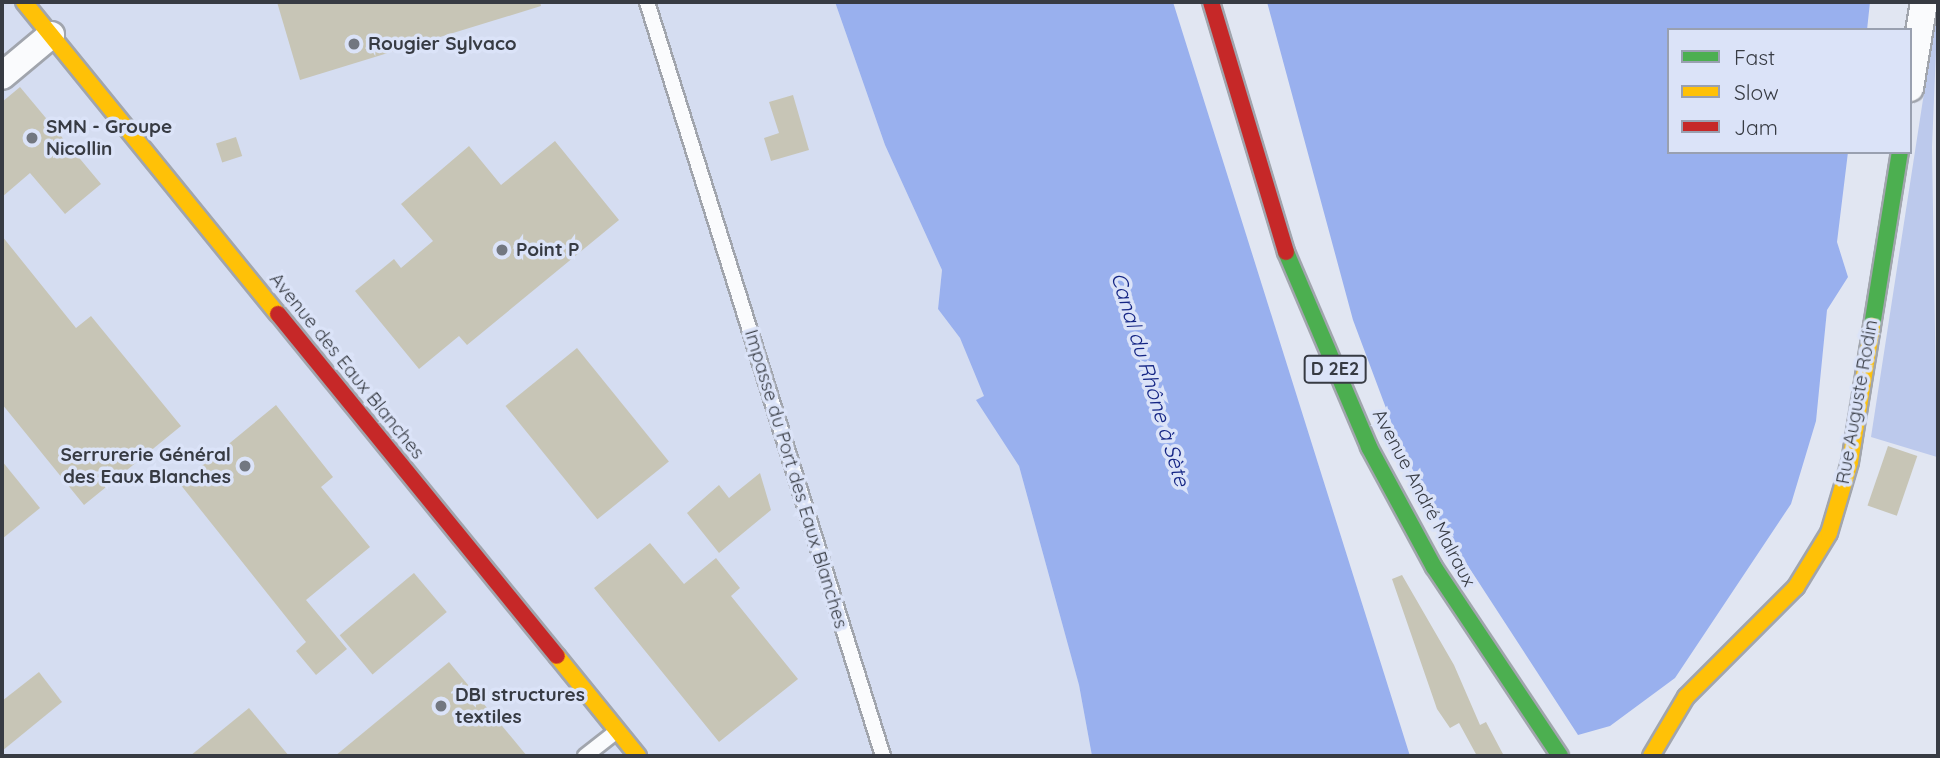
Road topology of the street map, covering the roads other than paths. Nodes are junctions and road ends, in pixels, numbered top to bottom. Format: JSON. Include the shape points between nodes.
{"nodes":[{"id":1,"x":24,"y":2,"type":"edge"},
{"id":2,"x":647,"y":2,"type":"edge"},
{"id":3,"x":1211,"y":2,"type":"edge"},
{"id":4,"x":1924,"y":2,"type":"edge"},
{"id":5,"x":51,"y":35,"type":"junction"},
{"id":6,"x":2,"y":76,"type":"edge"},
{"id":7,"x":1912,"y":76,"type":"edge"},
{"id":8,"x":1900,"y":154,"type":"edge"},
{"id":9,"x":617,"y":731,"type":"junction"},
{"id":10,"x":585,"y":756,"type":"edge"},
{"id":11,"x":638,"y":756,"type":"edge"},
{"id":12,"x":883,"y":756,"type":"edge"},
{"id":13,"x":1560,"y":756,"type":"edge"},
{"id":14,"x":1651,"y":756,"type":"edge"}],
"edges":[{"from":1,"to":5,"type":"street","name":"Avenue des Eaux Blanches"},
{"from":2,"to":12,"type":"lane","name":"Impasse du Port des Eaux Blanches"},
{"from":3,"to":13,"type":"street","name":"Avenue André Malraux","number":"D 2E2","via":[[1291,268],[1369,447],[1434,567]]},
{"from":4,"to":7,"type":"street"},
{"from":5,"to":6,"type":"street"},
{"from":5,"to":9,"type":"street","name":"Avenue des Eaux Blanches"},
{"from":8,"to":14,"type":"street","name":"Rue Auguste Rodin","via":[[1850,462],[1829,533],[1796,587],[1686,697]]},
{"from":9,"to":10,"type":"lane"},
{"from":9,"to":11,"type":"street","name":"Avenue des Eaux Blanches"}]}
